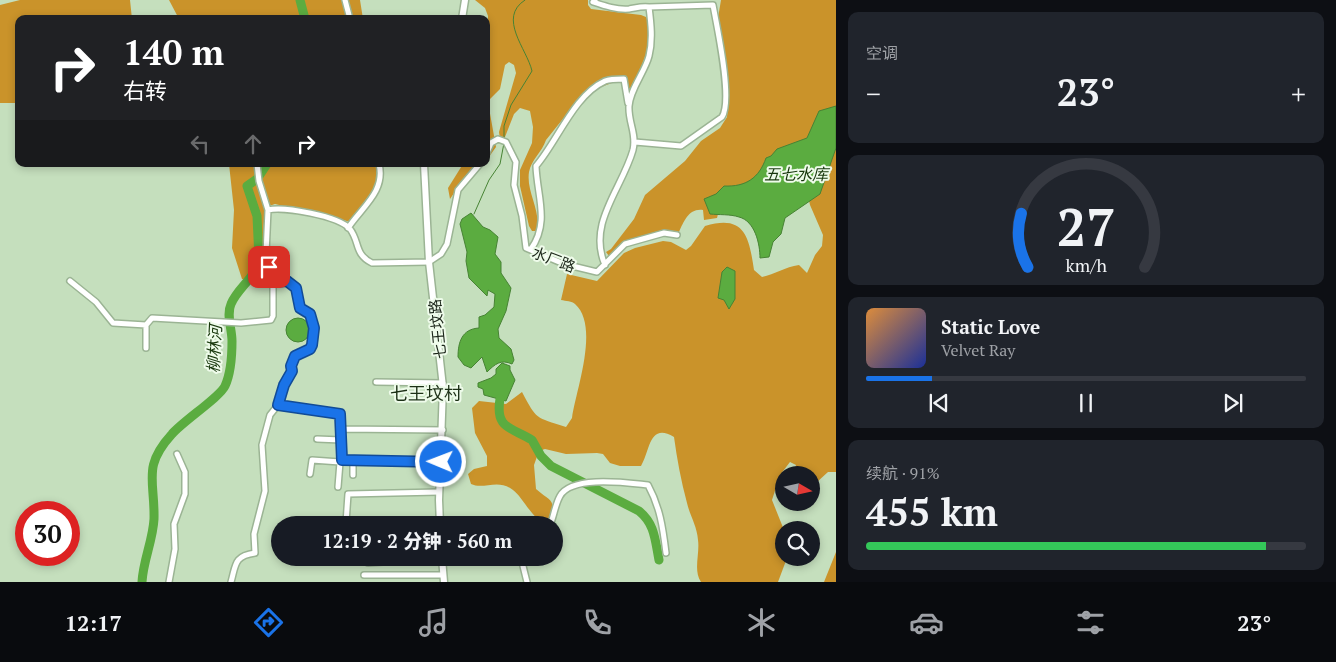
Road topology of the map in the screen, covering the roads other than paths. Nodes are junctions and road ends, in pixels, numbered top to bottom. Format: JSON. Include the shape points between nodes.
{"nodes":[{"id":1,"x":345,"y":0,"type":"edge"},
{"id":2,"x":465,"y":0,"type":"edge"},
{"id":3,"x":595,"y":0,"type":"edge"},
{"id":4,"x":649,"y":7,"type":"junction"},
{"id":5,"x":349,"y":15,"type":"edge"},
{"id":6,"x":463,"y":15,"type":"edge"},
{"id":7,"x":629,"y":106,"type":"junction"},
{"id":8,"x":635,"y":142,"type":"junction"},
{"id":9,"x":490,"y":145,"type":"edge"},
{"id":10,"x":258,"y":167,"type":"edge"},
{"id":11,"x":380,"y":167,"type":"edge"},
{"id":12,"x":424,"y":167,"type":"edge"},
{"id":13,"x":477,"y":167,"type":"edge"},
{"id":14,"x":268,"y":210,"type":"junction"},
{"id":15,"x":348,"y":228,"type":"junction"},
{"id":16,"x":677,"y":235,"type":"dead end"},
{"id":17,"x":531,"y":249,"type":"junction"},
{"id":18,"x":430,"y":262,"type":"junction"},
{"id":19,"x":605,"y":264,"type":"junction"},
{"id":20,"x":70,"y":281,"type":"dead end"},
{"id":21,"x":273,"y":282,"type":"junction"},
{"id":22,"x":146,"y":325,"type":"junction"},
{"id":23,"x":146,"y":348,"type":"dead end"},
{"id":24,"x":376,"y":382,"type":"dead end"},
{"id":25,"x":443,"y":383,"type":"junction"},
{"id":26,"x":278,"y":405,"type":"junction"},
{"id":27,"x":341,"y":429,"type":"junction"},
{"id":28,"x":443,"y":430,"type":"junction"},
{"id":29,"x":317,"y":439,"type":"dead end"},
{"id":30,"x":341,"y":440,"type":"junction"},
{"id":31,"x":177,"y":454,"type":"dead end"},
{"id":32,"x":353,"y":460,"type":"junction"},
{"id":33,"x":341,"y":461,"type":"junction"},
{"id":34,"x":441,"y":462,"type":"junction"},
{"id":35,"x":310,"y":474,"type":"dead end"},
{"id":36,"x":353,"y":475,"type":"dead end"},
{"id":37,"x":338,"y":487,"type":"dead end"},
{"id":38,"x":439,"y":492,"type":"junction"},
{"id":39,"x":346,"y":516,"type":"edge"},
{"id":40,"x":440,"y":516,"type":"edge"},
{"id":41,"x":553,"y":516,"type":"edge"},
{"id":42,"x":666,"y":553,"type":"dead end"},
{"id":43,"x":443,"y":566,"type":"edge"},
{"id":44,"x":523,"y":566,"type":"edge"},
{"id":45,"x":364,"y":575,"type":"dead end"},
{"id":46,"x":444,"y":579,"type":"edge"},
{"id":47,"x":169,"y":582,"type":"edge"},
{"id":48,"x":231,"y":582,"type":"edge"},
{"id":49,"x":527,"y":582,"type":"edge"}],
"edges":[{"from":1,"to":5,"type":"street"},
{"from":2,"to":6,"type":"street"},
{"from":3,"to":4,"type":"street","via":[[611,8]]},
{"from":4,"to":7,"type":"street","via":[[652,28],[649,56]]},
{"from":4,"to":8,"type":"street","via":[[713,5],[723,58],[725,110],[722,117],[681,146]]},
{"from":7,"to":8,"type":"street"},
{"from":7,"to":17,"type":"street","via":[[624,79],[606,81],[588,92],[562,125],[546,155],[536,166],[543,218],[539,239]]},
{"from":8,"to":19,"type":"street","via":[[598,236]]},
{"from":9,"to":17,"type":"street","name":"水厂路","via":[[498,139],[506,142],[516,162],[514,185],[526,248]]},
{"from":10,"to":14,"type":"street"},
{"from":11,"to":15,"type":"street","via":[[376,194]]},
{"from":12,"to":18,"type":"street","name":"七王坟路"},
{"from":13,"to":18,"type":"street","via":[[458,190],[447,244],[441,254]]},
{"from":14,"to":15,"type":"street","via":[[276,208],[305,213],[338,221]]},
{"from":14,"to":21,"type":"street","via":[[266,254]]},
{"from":15,"to":18,"type":"street","via":[[364,259],[372,263]]},
{"from":16,"to":19,"type":"street","name":"水厂路","via":[[664,233],[625,244]]},
{"from":17,"to":19,"type":"street","name":"水厂路","via":[[587,271],[597,272]]},
{"from":18,"to":25,"type":"street","name":"七王坟路"},
{"from":20,"to":22,"type":"street","via":[[96,302],[113,323]]},
{"from":21,"to":22,"type":"street","via":[[271,320],[241,323],[152,318]]},
{"from":21,"to":26,"type":"street","via":[[292,283],[300,308],[310,314],[314,328],[312,345],[295,356]]},
{"from":22,"to":23,"type":"street"},
{"from":24,"to":25,"type":"street"},
{"from":25,"to":28,"type":"street","name":"七王坟路"},
{"from":26,"to":27,"type":"street","via":[[340,414]]},
{"from":26,"to":48,"type":"street","via":[[270,415],[262,446],[265,491],[254,534],[255,553],[237,560]]},
{"from":27,"to":28,"type":"street"},
{"from":27,"to":30,"type":"street"},
{"from":28,"to":34,"type":"street","name":"七王坟路"},
{"from":29,"to":30,"type":"street"},
{"from":30,"to":33,"type":"street"},
{"from":31,"to":47,"type":"street","via":[[185,472],[185,494],[174,524]]},
{"from":32,"to":33,"type":"street"},
{"from":32,"to":34,"type":"street"},
{"from":32,"to":36,"type":"street"},
{"from":33,"to":35,"type":"street","via":[[312,460]]},
{"from":33,"to":37,"type":"street"},
{"from":34,"to":38,"type":"street","name":"七王坟路"},
{"from":38,"to":39,"type":"street","via":[[348,494]]},
{"from":38,"to":40,"type":"street","name":"七王坟路"},
{"from":41,"to":42,"type":"street","via":[[560,495],[570,486],[589,482],[648,485],[663,524]]},
{"from":43,"to":46,"type":"street"},
{"from":44,"to":49,"type":"street"},
{"from":45,"to":46,"type":"street"}]}
